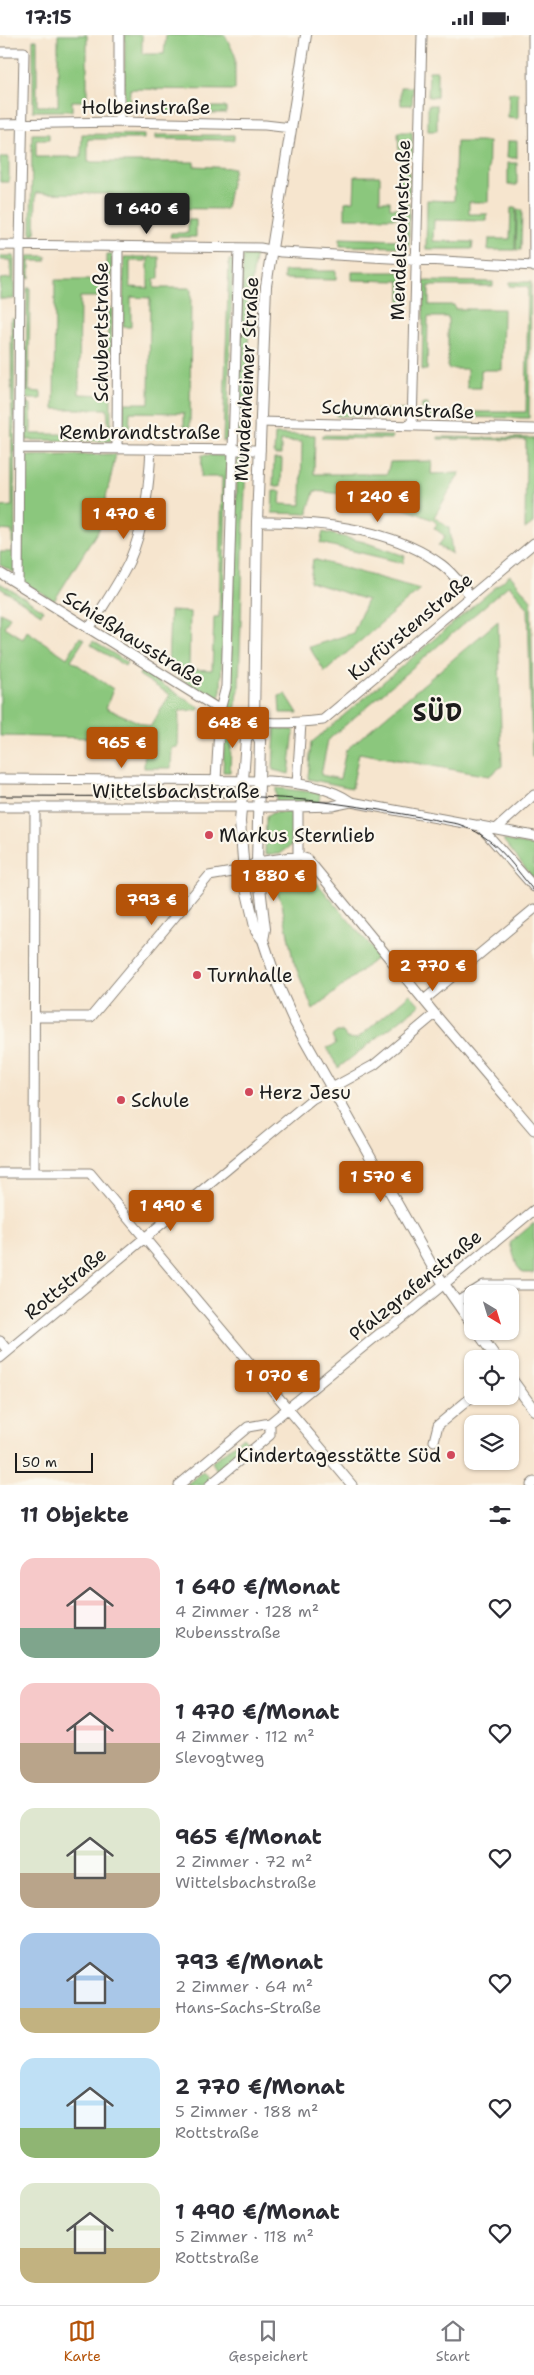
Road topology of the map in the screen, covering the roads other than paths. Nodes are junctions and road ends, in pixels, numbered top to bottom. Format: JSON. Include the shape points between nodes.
{"nodes":[{"id":1,"x":119,"y":35,"type":"edge"},
{"id":2,"x":306,"y":35,"type":"edge"},
{"id":3,"x":422,"y":35,"type":"edge"},
{"id":4,"x":533,"y":35,"type":"edge"},
{"id":5,"x":0,"y":52,"type":"edge"},
{"id":6,"x":119,"y":122,"type":"junction"},
{"id":7,"x":0,"y":123,"type":"edge"},
{"id":8,"x":23,"y":124,"type":"junction"},
{"id":9,"x":291,"y":128,"type":"junction"},
{"id":10,"x":534,"y":146,"type":"edge"},
{"id":11,"x":0,"y":245,"type":"edge"},
{"id":12,"x":20,"y":245,"type":"junction"},
{"id":13,"x":118,"y":246,"type":"junction"},
{"id":14,"x":239,"y":248,"type":"junction"},
{"id":15,"x":271,"y":250,"type":"junction"},
{"id":16,"x":415,"y":260,"type":"junction"},
{"id":17,"x":534,"y":267,"type":"edge"},
{"id":18,"x":260,"y":421,"type":"junction"},
{"id":19,"x":412,"y":426,"type":"junction"},
{"id":20,"x":534,"y":429,"type":"edge"},
{"id":21,"x":20,"y":447,"type":"junction"},
{"id":22,"x":117,"y":448,"type":"junction"},
{"id":23,"x":151,"y":448,"type":"junction"},
{"id":24,"x":233,"y":448,"type":"junction"},
{"id":25,"x":260,"y":449,"type":"junction"},
{"id":26,"x":257,"y":522,"type":"junction"},
{"id":27,"x":534,"y":543,"type":"edge"},
{"id":28,"x":0,"y":573,"type":"edge"},
{"id":29,"x":18,"y":584,"type":"junction"},
{"id":30,"x":471,"y":595,"type":"junction"},
{"id":31,"x":89,"y":629,"type":"junction"},
{"id":32,"x":220,"y":710,"type":"junction"},
{"id":33,"x":301,"y":723,"type":"junction"},
{"id":34,"x":254,"y":724,"type":"junction"},
{"id":35,"x":0,"y":779,"type":"edge"},
{"id":36,"x":216,"y":780,"type":"junction"},
{"id":37,"x":243,"y":780,"type":"junction"},
{"id":38,"x":260,"y":781,"type":"junction"},
{"id":39,"x":297,"y":784,"type":"junction"},
{"id":40,"x":534,"y":795,"type":"edge"},
{"id":41,"x":351,"y":802,"type":"junction"},
{"id":42,"x":0,"y":807,"type":"edge"},
{"id":43,"x":35,"y":807,"type":"junction"},
{"id":44,"x":241,"y":807,"type":"junction"},
{"id":45,"x":259,"y":807,"type":"junction"},
{"id":46,"x":298,"y":807,"type":"junction"},
{"id":47,"x":478,"y":825,"type":"junction"},
{"id":48,"x":496,"y":829,"type":"junction"},
{"id":49,"x":534,"y":836,"type":"edge"},
{"id":50,"x":298,"y":857,"type":"junction"},
{"id":51,"x":257,"y":862,"type":"junction"},
{"id":52,"x":240,"y":870,"type":"junction"},
{"id":53,"x":534,"y":887,"type":"edge"},
{"id":54,"x":534,"y":909,"type":"edge"},
{"id":55,"x":263,"y":940,"type":"junction"},
{"id":56,"x":424,"y":1000,"type":"junction"},
{"id":57,"x":435,"y":1014,"type":"junction"},
{"id":58,"x":35,"y":1017,"type":"junction"},
{"id":59,"x":330,"y":1089,"type":"junction"},
{"id":60,"x":534,"y":1130,"type":"edge"},
{"id":61,"x":0,"y":1173,"type":"edge"},
{"id":62,"x":34,"y":1173,"type":"junction"},
{"id":63,"x":534,"y":1210,"type":"edge"},
{"id":64,"x":145,"y":1238,"type":"junction"},
{"id":65,"x":444,"y":1285,"type":"junction"},
{"id":66,"x":534,"y":1285,"type":"edge"},
{"id":67,"x":457,"y":1302,"type":"junction"},
{"id":68,"x":464,"y":1312,"type":"edge"},
{"id":69,"x":0,"y":1341,"type":"edge"},
{"id":70,"x":8,"y":1351,"type":"junction"},
{"id":71,"x":0,"y":1358,"type":"edge"},
{"id":72,"x":519,"y":1389,"type":"edge"},
{"id":73,"x":464,"y":1403,"type":"edge"},
{"id":74,"x":288,"y":1408,"type":"junction"},
{"id":75,"x":534,"y":1410,"type":"edge"},
{"id":76,"x":270,"y":1423,"type":"junction"},
{"id":77,"x":434,"y":1441,"type":"dead end"},
{"id":78,"x":534,"y":1483,"type":"edge"},
{"id":79,"x":179,"y":1485,"type":"edge"},
{"id":80,"x":210,"y":1485,"type":"edge"},
{"id":81,"x":352,"y":1485,"type":"edge"},
{"id":82,"x":531,"y":1485,"type":"edge"}],
"edges":[{"from":1,"to":6,"type":"street"},
{"from":2,"to":9,"type":"street","name":"Mundenheimer Straße"},
{"from":3,"to":16,"type":"street","name":"Mendelssohnstraße"},
{"from":4,"to":10,"type":"street"},
{"from":5,"to":8,"type":"street","via":[[24,52]]},
{"from":6,"to":8,"type":"street","name":"Holbeinstraße"},
{"from":6,"to":9,"type":"street","name":"Holbeinstraße"},
{"from":7,"to":8,"type":"street","name":"Holbeinstraße"},
{"from":8,"to":12,"type":"street"},
{"from":9,"to":15,"type":"street","name":"Mundenheimer Straße"},
{"from":10,"to":17,"type":"street"},
{"from":11,"to":12,"type":"street"},
{"from":12,"to":13,"type":"street"},
{"from":12,"to":21,"type":"street"},
{"from":13,"to":14,"type":"street"},
{"from":13,"to":22,"type":"street","name":"Schubertstraße"},
{"from":14,"to":15,"type":"street"},
{"from":14,"to":24,"type":"street","name":"Mundenheimer Straße"},
{"from":15,"to":16,"type":"street"},
{"from":15,"to":18,"type":"street","name":"Mundenheimer Straße","via":[[266,286]]},
{"from":16,"to":17,"type":"street"},
{"from":16,"to":19,"type":"street","name":"Mendelssohnstraße"},
{"from":18,"to":19,"type":"street","name":"Schumannstraße"},
{"from":18,"to":25,"type":"street","name":"Mundenheimer Straße"},
{"from":19,"to":20,"type":"street","name":"Schumannstraße"},
{"from":21,"to":22,"type":"street","name":"Rembrandtstraße"},
{"from":21,"to":29,"type":"street"},
{"from":22,"to":23,"type":"street","name":"Rembrandtstraße"},
{"from":23,"to":24,"type":"street","name":"Rembrandtstraße"},
{"from":23,"to":31,"type":"street","via":[[148,496],[138,537],[128,563]]},
{"from":24,"to":25,"type":"street","name":"Rembrandtstraße"},
{"from":24,"to":32,"type":"street","name":"Mundenheimer Straße","via":[[226,687]]},
{"from":25,"to":26,"type":"street","name":"Mundenheimer Straße"},
{"from":26,"to":30,"type":"street","via":[[316,524],[381,536],[426,554],[443,565]]},
{"from":26,"to":34,"type":"street","name":"Mundenheimer Straße"},
{"from":27,"to":30,"type":"street","name":"Kurfürstenstraße"},
{"from":28,"to":29,"type":"street","name":"Schießhausstraße"},
{"from":29,"to":31,"type":"street","name":"Schießhausstraße"},
{"from":30,"to":33,"type":"street","name":"Kurfürstenstraße","via":[[323,720]]},
{"from":31,"to":32,"type":"street","name":"Schießhausstraße"},
{"from":32,"to":34,"type":"street","name":"Schießhausstraße"},
{"from":32,"to":36,"type":"street","name":"Mundenheimer Straße"},
{"from":33,"to":34,"type":"street","name":"Kurfürstenstraße"},
{"from":33,"to":39,"type":"street"},
{"from":34,"to":37,"type":"street","name":"Mundenheimer Straße","via":[[246,739]]},
{"from":34,"to":38,"type":"street","name":"Mundenheimer Straße","via":[[260,741]]},
{"from":35,"to":36,"type":"street","name":"Wittelsbachstraße"},
{"from":36,"to":37,"type":"street","name":"Wittelsbachstraße"},
{"from":37,"to":38,"type":"street","name":"Wittelsbachstraße"},
{"from":37,"to":44,"type":"street","name":"Mundenheimer Straße"},
{"from":38,"to":39,"type":"street","name":"Wittelsbachstraße"},
{"from":38,"to":45,"type":"street","name":"Mundenheimer Straße"},
{"from":39,"to":41,"type":"street","name":"Wittelsbachstraße","via":[[332,792]]},
{"from":40,"to":48,"type":"street"},
{"from":41,"to":46,"type":"street","name":"Wittelsbachstraße"},
{"from":41,"to":47,"type":"street","name":"Wittelsbachstraße"},
{"from":42,"to":43,"type":"street","name":"Wittelsbachstraße"},
{"from":43,"to":44,"type":"street","name":"Wittelsbachstraße"},
{"from":43,"to":58,"type":"street"},
{"from":44,"to":45,"type":"street","name":"Wittelsbachstraße"},
{"from":44,"to":52,"type":"street","name":"Mundenheimer Straße"},
{"from":45,"to":46,"type":"street","name":"Wittelsbachstraße"},
{"from":45,"to":51,"type":"street","name":"Mundenheimer Straße"},
{"from":46,"to":50,"type":"street"},
{"from":47,"to":48,"type":"street","name":"Wittelsbachstraße"},
{"from":47,"to":53,"type":"street"},
{"from":48,"to":49,"type":"street","name":"Wittelsbachstraße"},
{"from":50,"to":51,"type":"street"},
{"from":50,"to":56,"type":"street","via":[[307,859],[315,868]]},
{"from":51,"to":52,"type":"street"},
{"from":51,"to":55,"type":"street","name":"Mundenheimer Straße","via":[[265,929]]},
{"from":52,"to":55,"type":"street","name":"Mundenheimer Straße","via":[[250,913]]},
{"from":52,"to":58,"type":"street","via":[[209,876],[90,1017]]},
{"from":54,"to":56,"type":"street"},
{"from":55,"to":59,"type":"street","name":"Mundenheimer Straße","via":[[294,1023]]},
{"from":56,"to":57,"type":"street"},
{"from":57,"to":59,"type":"street","name":"Rottstraße","via":[[374,1065]]},
{"from":57,"to":60,"type":"street"},
{"from":58,"to":62,"type":"street"},
{"from":59,"to":64,"type":"street","name":"Rottstraße","via":[[312,1099]]},
{"from":59,"to":65,"type":"street","name":"Mundenheimer Straße"},
{"from":61,"to":62,"type":"street"},
{"from":62,"to":64,"type":"street","via":[[90,1173]]},
{"from":63,"to":65,"type":"street","name":"Pfalzgrafenstraße"},
{"from":64,"to":70,"type":"street","name":"Rottstraße"},
{"from":64,"to":74,"type":"street"},
{"from":65,"to":67,"type":"street","name":"Mundenheimer Straße"},
{"from":65,"to":74,"type":"street","name":"Pfalzgrafenstraße"},
{"from":66,"to":67,"type":"street","via":[[484,1285]]},
{"from":67,"to":68,"type":"street","name":"Mundenheimer Straße"},
{"from":69,"to":70,"type":"street"},
{"from":70,"to":71,"type":"street","name":"Rottstraße"},
{"from":72,"to":75,"type":"street"},
{"from":73,"to":77,"type":"street","via":[[438,1425]]},
{"from":74,"to":76,"type":"street","name":"Pfalzgrafenstraße"},
{"from":74,"to":81,"type":"street"},
{"from":76,"to":79,"type":"street","name":"Pfalzgrafenstraße","via":[[248,1427]]},
{"from":76,"to":80,"type":"street","name":"Pfalzgrafenstraße","via":[[270,1435]]},
{"from":78,"to":82,"type":"street"}]}
